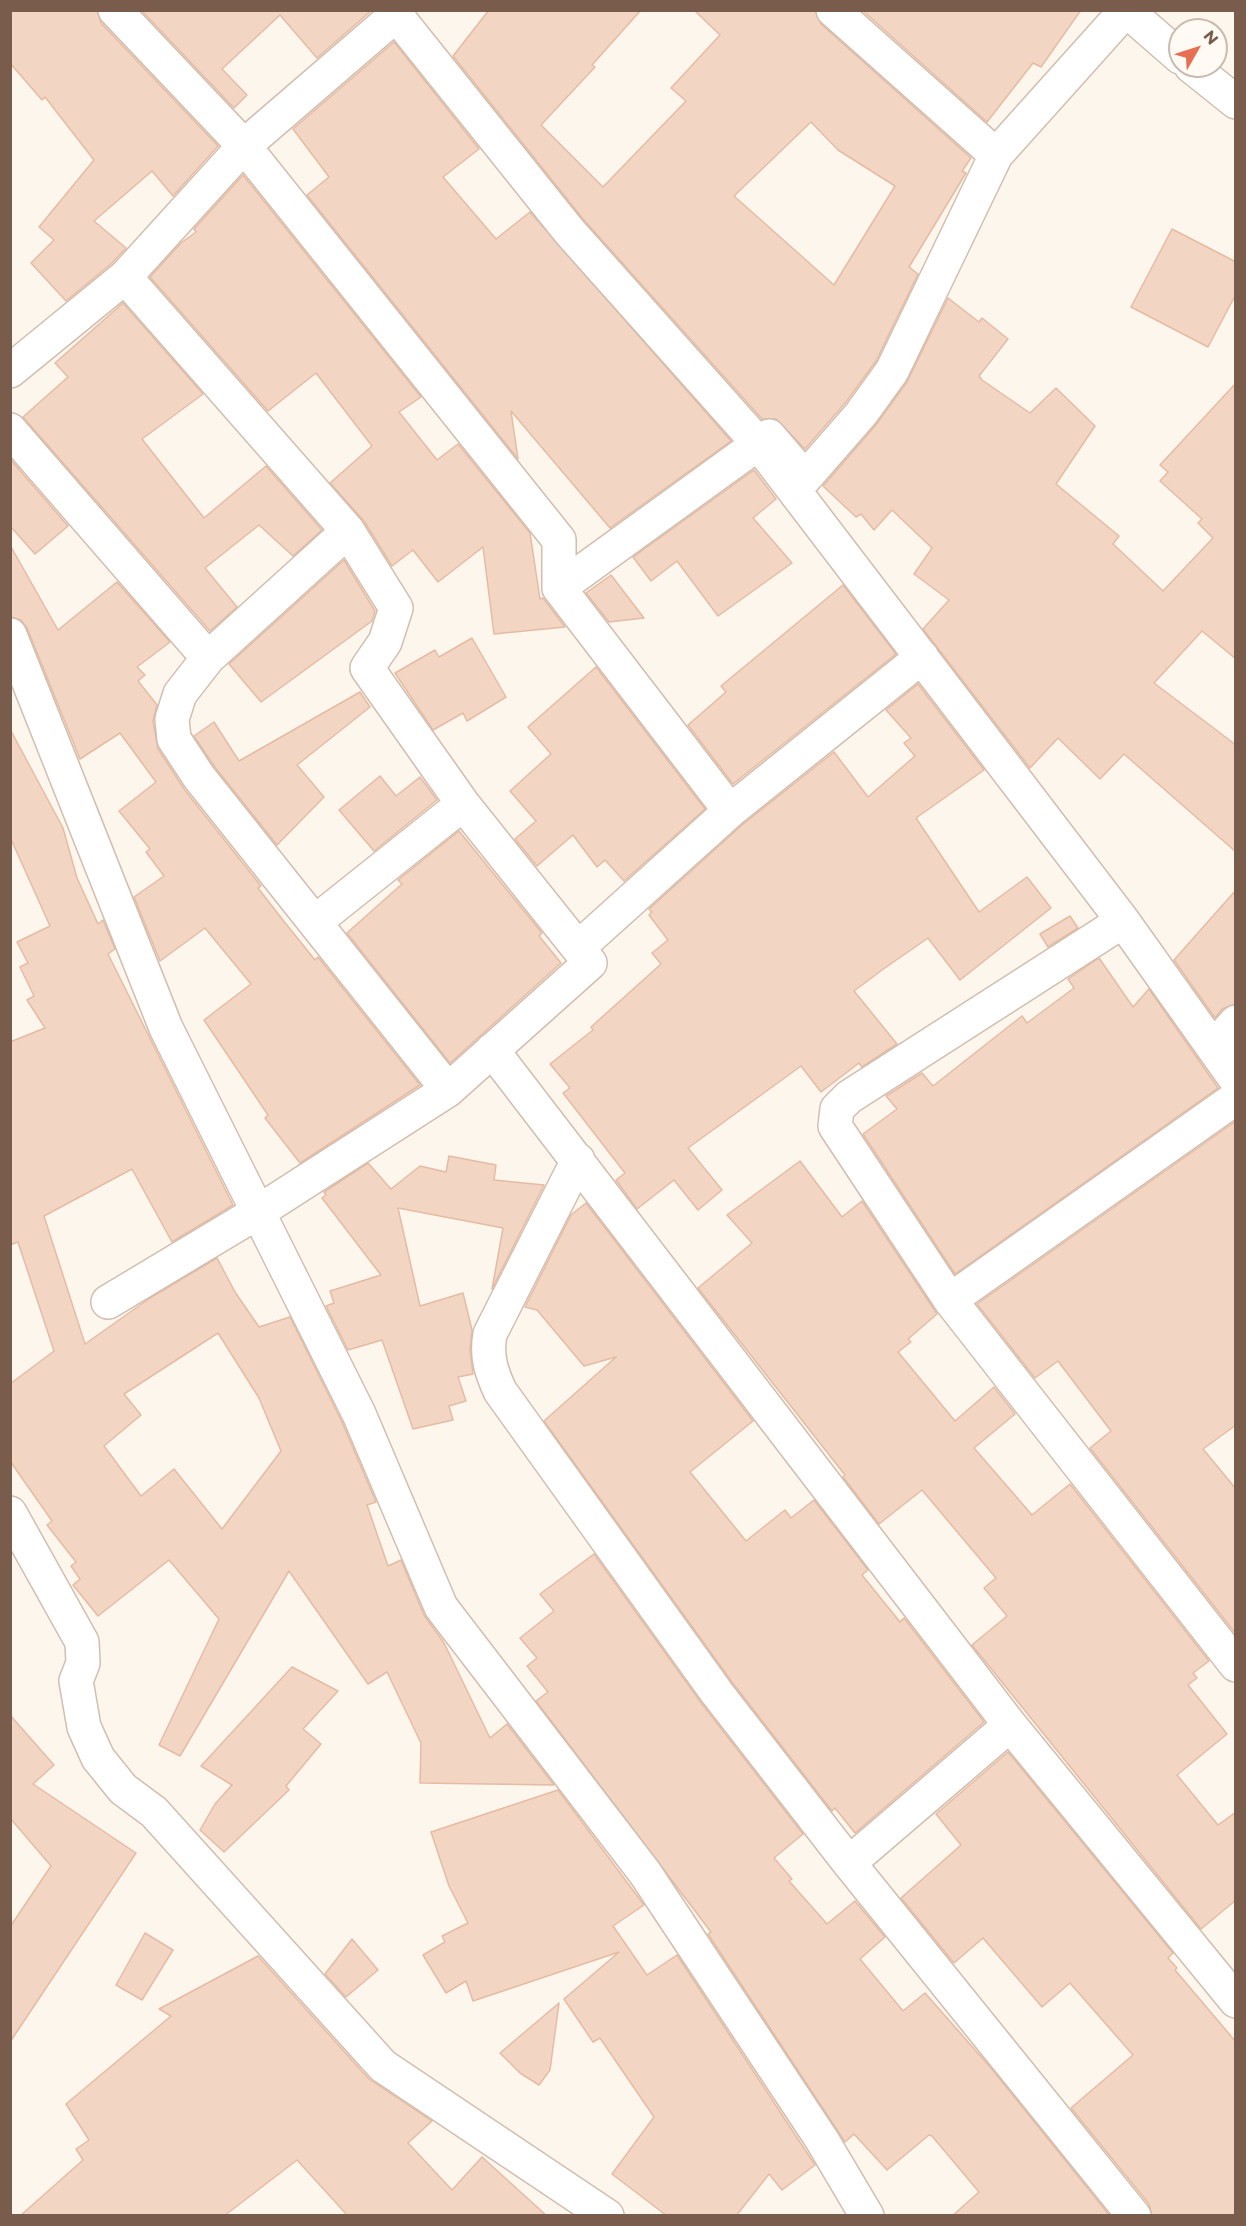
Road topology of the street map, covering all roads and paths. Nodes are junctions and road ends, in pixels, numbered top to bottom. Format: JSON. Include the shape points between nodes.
{"nodes":[{"id":1,"x":115,"y":10,"type":"edge"},
{"id":2,"x":833,"y":10,"type":"edge"},
{"id":3,"x":1126,"y":10,"type":"edge"},
{"id":4,"x":395,"y":13,"type":"edge"},
{"id":5,"x":1168,"y":47,"type":"edge"},
{"id":6,"x":1208,"y":78,"type":"edge"},
{"id":7,"x":1234,"y":97,"type":"edge"},
{"id":8,"x":244,"y":146,"type":"junction"},
{"id":9,"x":996,"y":155,"type":"junction"},
{"id":10,"x":125,"y":277,"type":"junction"},
{"id":11,"x":10,"y":371,"type":"edge"},
{"id":12,"x":10,"y":430,"type":"edge"},
{"id":13,"x":757,"y":442,"type":"junction"},
{"id":14,"x":348,"y":531,"type":"junction"},
{"id":15,"x":559,"y":588,"type":"junction"},
{"id":16,"x":10,"y":635,"type":"edge"},
{"id":17,"x":922,"y":657,"type":"junction"},
{"id":18,"x":208,"y":658,"type":"junction"},
{"id":19,"x":463,"y":804,"type":"junction"},
{"id":20,"x":730,"y":812,"type":"junction"},
{"id":21,"x":1123,"y":921,"type":"junction"},
{"id":22,"x":315,"y":922,"type":"junction"},
{"id":23,"x":579,"y":947,"type":"junction"},
{"id":24,"x":1236,"y":1022,"type":"edge"},
{"id":25,"x":1213,"y":1048,"type":"junction"},
{"id":26,"x":492,"y":1050,"type":"junction"},
{"id":27,"x":1236,"y":1080,"type":"edge"},
{"id":28,"x":448,"y":1090,"type":"junction"},
{"id":29,"x":1236,"y":1098,"type":"edge"},
{"id":30,"x":578,"y":1160,"type":"junction"},
{"id":31,"x":258,"y":1212,"type":"junction"},
{"id":32,"x":950,"y":1300,"type":"junction"},
{"id":33,"x":108,"y":1302,"type":"dead end"},
{"id":34,"x":10,"y":1513,"type":"edge"},
{"id":35,"x":1235,"y":1662,"type":"edge"},
{"id":36,"x":1010,"y":1725,"type":"junction"},
{"id":37,"x":849,"y":1863,"type":"junction"},
{"id":38,"x":1236,"y":2001,"type":"edge"},
{"id":39,"x":593,"y":2212,"type":"edge"},
{"id":40,"x":867,"y":2216,"type":"edge"},
{"id":41,"x":1134,"y":2216,"type":"edge"}],
"edges":[{"from":1,"to":8,"type":"street"},
{"from":2,"to":9,"type":"street"},
{"from":3,"to":5,"type":"street"},
{"from":3,"to":9,"type":"street"},
{"from":4,"to":8,"type":"street"},
{"from":4,"to":13,"type":"street","via":[[569,231]]},
{"from":6,"to":7,"type":"street"},
{"from":8,"to":10,"type":"street"},
{"from":8,"to":15,"type":"street","via":[[559,540]]},
{"from":9,"to":13,"type":"street","via":[[912,334],[892,371],[861,414],[805,478],[768,436]]},
{"from":10,"to":11,"type":"street"},
{"from":10,"to":14,"type":"street"},
{"from":12,"to":18,"type":"street"},
{"from":13,"to":15,"type":"street"},
{"from":13,"to":17,"type":"street"},
{"from":14,"to":18,"type":"street"},
{"from":14,"to":19,"type":"street","via":[[396,608],[385,642],[367,668]]},
{"from":15,"to":20,"type":"street"},
{"from":16,"to":31,"type":"street","via":[[166,1028]]},
{"from":17,"to":20,"type":"street"},
{"from":17,"to":21,"type":"street"},
{"from":18,"to":22,"type":"street","via":[[180,694],[172,719],[174,739],[198,777]]},
{"from":19,"to":22,"type":"street"},
{"from":19,"to":23,"type":"street"},
{"from":20,"to":23,"type":"street"},
{"from":21,"to":25,"type":"street"},
{"from":21,"to":32,"type":"street","via":[[849,1097],[837,1109],[835,1126]]},
{"from":22,"to":28,"type":"street"},
{"from":23,"to":26,"type":"street","via":[[590,963]]},
{"from":24,"to":25,"type":"street"},
{"from":25,"to":27,"type":"street"},
{"from":26,"to":28,"type":"street"},
{"from":26,"to":30,"type":"street"},
{"from":28,"to":31,"type":"street"},
{"from":29,"to":32,"type":"street"},
{"from":30,"to":36,"type":"street"},
{"from":30,"to":37,"type":"street","via":[[490,1334],[490,1370],[500,1390],[717,1693]]},
{"from":31,"to":33,"type":"street"},
{"from":31,"to":40,"type":"street","via":[[359,1414],[441,1607],[645,1873],[822,2140]]},
{"from":32,"to":35,"type":"street"},
{"from":34,"to":39,"type":"street","via":[[82,1642],[83,1663],[76,1681],[84,1727],[98,1758],[123,1789],[154,1812],[383,2066]]},
{"from":36,"to":37,"type":"street"},
{"from":36,"to":38,"type":"street"},
{"from":37,"to":41,"type":"street"}]}
